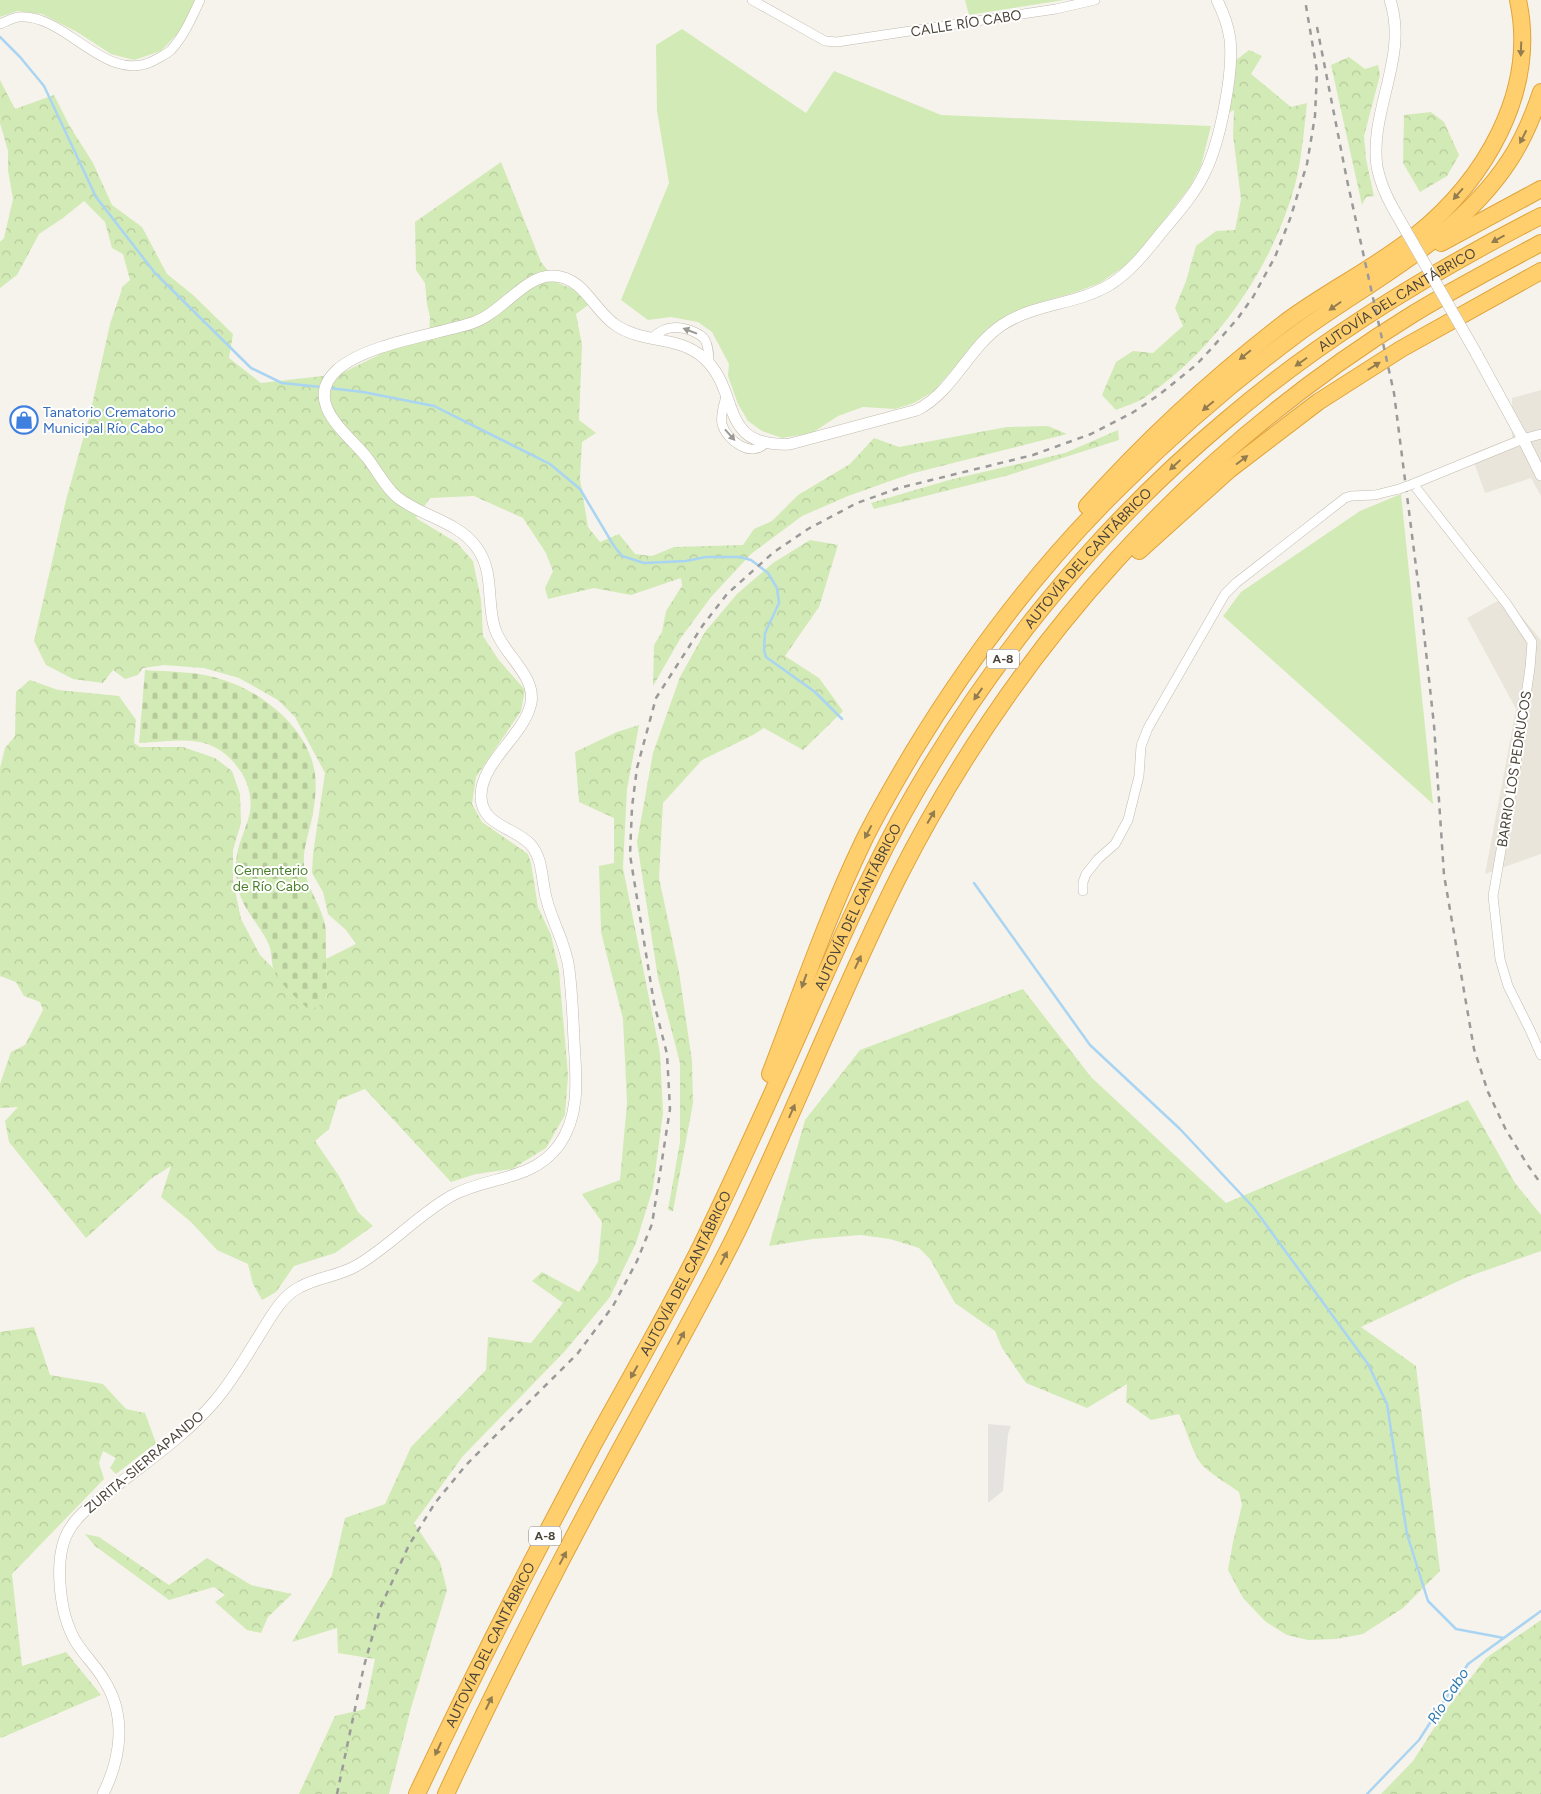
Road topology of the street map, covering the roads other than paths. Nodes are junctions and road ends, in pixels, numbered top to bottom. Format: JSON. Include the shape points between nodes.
{"nodes":[{"id":1,"x":200,"y":0,"type":"edge"},
{"id":2,"x":752,"y":0,"type":"edge"},
{"id":3,"x":1095,"y":0,"type":"edge"},
{"id":4,"x":1216,"y":0,"type":"edge"},
{"id":5,"x":1390,"y":0,"type":"edge"},
{"id":6,"x":1518,"y":0,"type":"edge"},
{"id":7,"x":0,"y":24,"type":"edge"},
{"id":8,"x":1541,"y":92,"type":"edge"},
{"id":9,"x":1541,"y":189,"type":"edge"},
{"id":10,"x":1541,"y":216,"type":"edge"},
{"id":11,"x":1541,"y":244,"type":"edge"},
{"id":12,"x":1541,"y":271,"type":"edge"},
{"id":13,"x":1376,"y":280,"type":"junction"},
{"id":14,"x":652,"y":338,"type":"junction"},
{"id":15,"x":709,"y":364,"type":"junction"},
{"id":16,"x":1541,"y":434,"type":"edge"},
{"id":17,"x":1523,"y":439,"type":"junction"},
{"id":18,"x":1541,"y":475,"type":"edge"},
{"id":19,"x":1412,"y":484,"type":"junction"},
{"id":20,"x":952,"y":781,"type":"junction"},
{"id":21,"x":890,"y":790,"type":"junction"},
{"id":22,"x":1082,"y":890,"type":"dead end"},
{"id":23,"x":1541,"y":1055,"type":"edge"},
{"id":24,"x":682,"y":1283,"type":"junction"},
{"id":25,"x":103,"y":1794,"type":"edge"},
{"id":26,"x":417,"y":1794,"type":"edge"},
{"id":27,"x":446,"y":1794,"type":"edge"}],
"edges":[{"from":1,"to":7,"type":"street","via":[[184,33],[170,51],[148,63],[127,67],[38,20],[17,17]]},
{"from":2,"to":3,"type":"street","name":"CALLE RÍO CABO","via":[[825,41],[837,42],[1056,9]]},
{"from":4,"to":15,"type":"street","name":"ZURITA-SIERRAPANDO","via":[[1228,30],[1231,55],[1225,100],[1211,157],[1189,198],[1136,263],[1119,278],[1096,292],[1034,310],[1003,324],[980,345],[936,398],[917,410],[790,444],[765,443],[738,425],[720,380]]},
{"from":5,"to":17,"type":"street","bridge":true,"via":[[1396,40],[1379,120],[1376,149],[1380,180]]},
{"from":6,"to":21,"type":"highway","one_way":true,"via":[[1521,60],[1513,99],[1500,133],[1473,177],[1414,237],[1285,323],[1223,373],[1166,423],[1110,480],[997,615],[927,723]]},
{"from":8,"to":13,"type":"highway","one_way":true,"via":[[1518,146],[1490,186],[1436,238]]},
{"from":9,"to":13,"type":"highway"},
{"from":10,"to":24,"type":"highway","name":"AUTOVÍA DEL CANTÁBRICO","number":"A-8","one_way":true,"via":[[1399,296],[1269,385],[1148,491],[1036,616],[954,729],[884,849]]},
{"from":11,"to":20,"type":"highway","name":"AUTOVÍA DEL CANTÁBRICO","number":"A-8","via":[[1463,285],[1390,329],[1296,396],[1219,459],[1136,539],[1060,624],[1002,702]]},
{"from":20,"to":12,"type":"highway","one_way":true,"via":[[1011,698],[1080,614],[1142,548],[1230,470],[1318,402],[1401,349]]},
{"from":13,"to":21,"type":"highway","one_way":true,"via":[[1338,304],[1231,386],[1122,484],[1007,615],[968,667]]},
{"from":14,"to":15,"type":"street","name":"ZURITA-SIERRAPANDO","via":[[688,347]]},
{"from":15,"to":14,"type":"street","one_way":true,"via":[[707,345],[696,332],[672,327],[663,329]]},
{"from":14,"to":25,"type":"street","name":"ZURITA-SIERRAPANDO","via":[[612,323],[586,292],[574,283],[558,276],[544,276],[528,283],[482,319],[402,341],[342,366],[329,379],[325,389],[324,400],[332,419],[365,455],[391,492],[466,537],[483,558],[496,632],[531,688],[528,713],[487,774],[481,799],[490,818],[526,841],[539,859],[547,902],[568,963],[576,1077],[574,1108],[562,1140],[536,1166],[456,1193],[358,1265],[308,1283],[289,1294],[210,1406],[72,1525],[62,1544],[59,1562],[67,1620],[77,1644],[108,1686],[119,1720],[118,1752]]},
{"from":16,"to":17,"type":"street"},
{"from":17,"to":18,"type":"street"},
{"from":17,"to":19,"type":"street"},
{"from":19,"to":22,"type":"street","bridge":true,"via":[[1375,496],[1346,498],[1225,594],[1148,728],[1141,746],[1139,776],[1128,820],[1115,844],[1086,874]]},
{"from":19,"to":23,"type":"street","name":"BARRIO LOS PEDRUCOS","via":[[1506,603],[1532,642],[1493,896],[1500,959],[1508,986]]},
{"from":27,"to":20,"type":"highway","name":"AUTOVÍA DEL CANTÁBRICO","number":"A-8","one_way":true,"via":[[537,1607],[735,1235],[857,963],[903,868]]},
{"from":21,"to":24,"type":"highway","one_way":true,"via":[[817,945],[756,1111]]},
{"from":24,"to":26,"type":"highway","name":"AUTOVÍA DEL CANTÁBRICO","number":"A-8","one_way":true,"via":[[508,1608]]}]}
